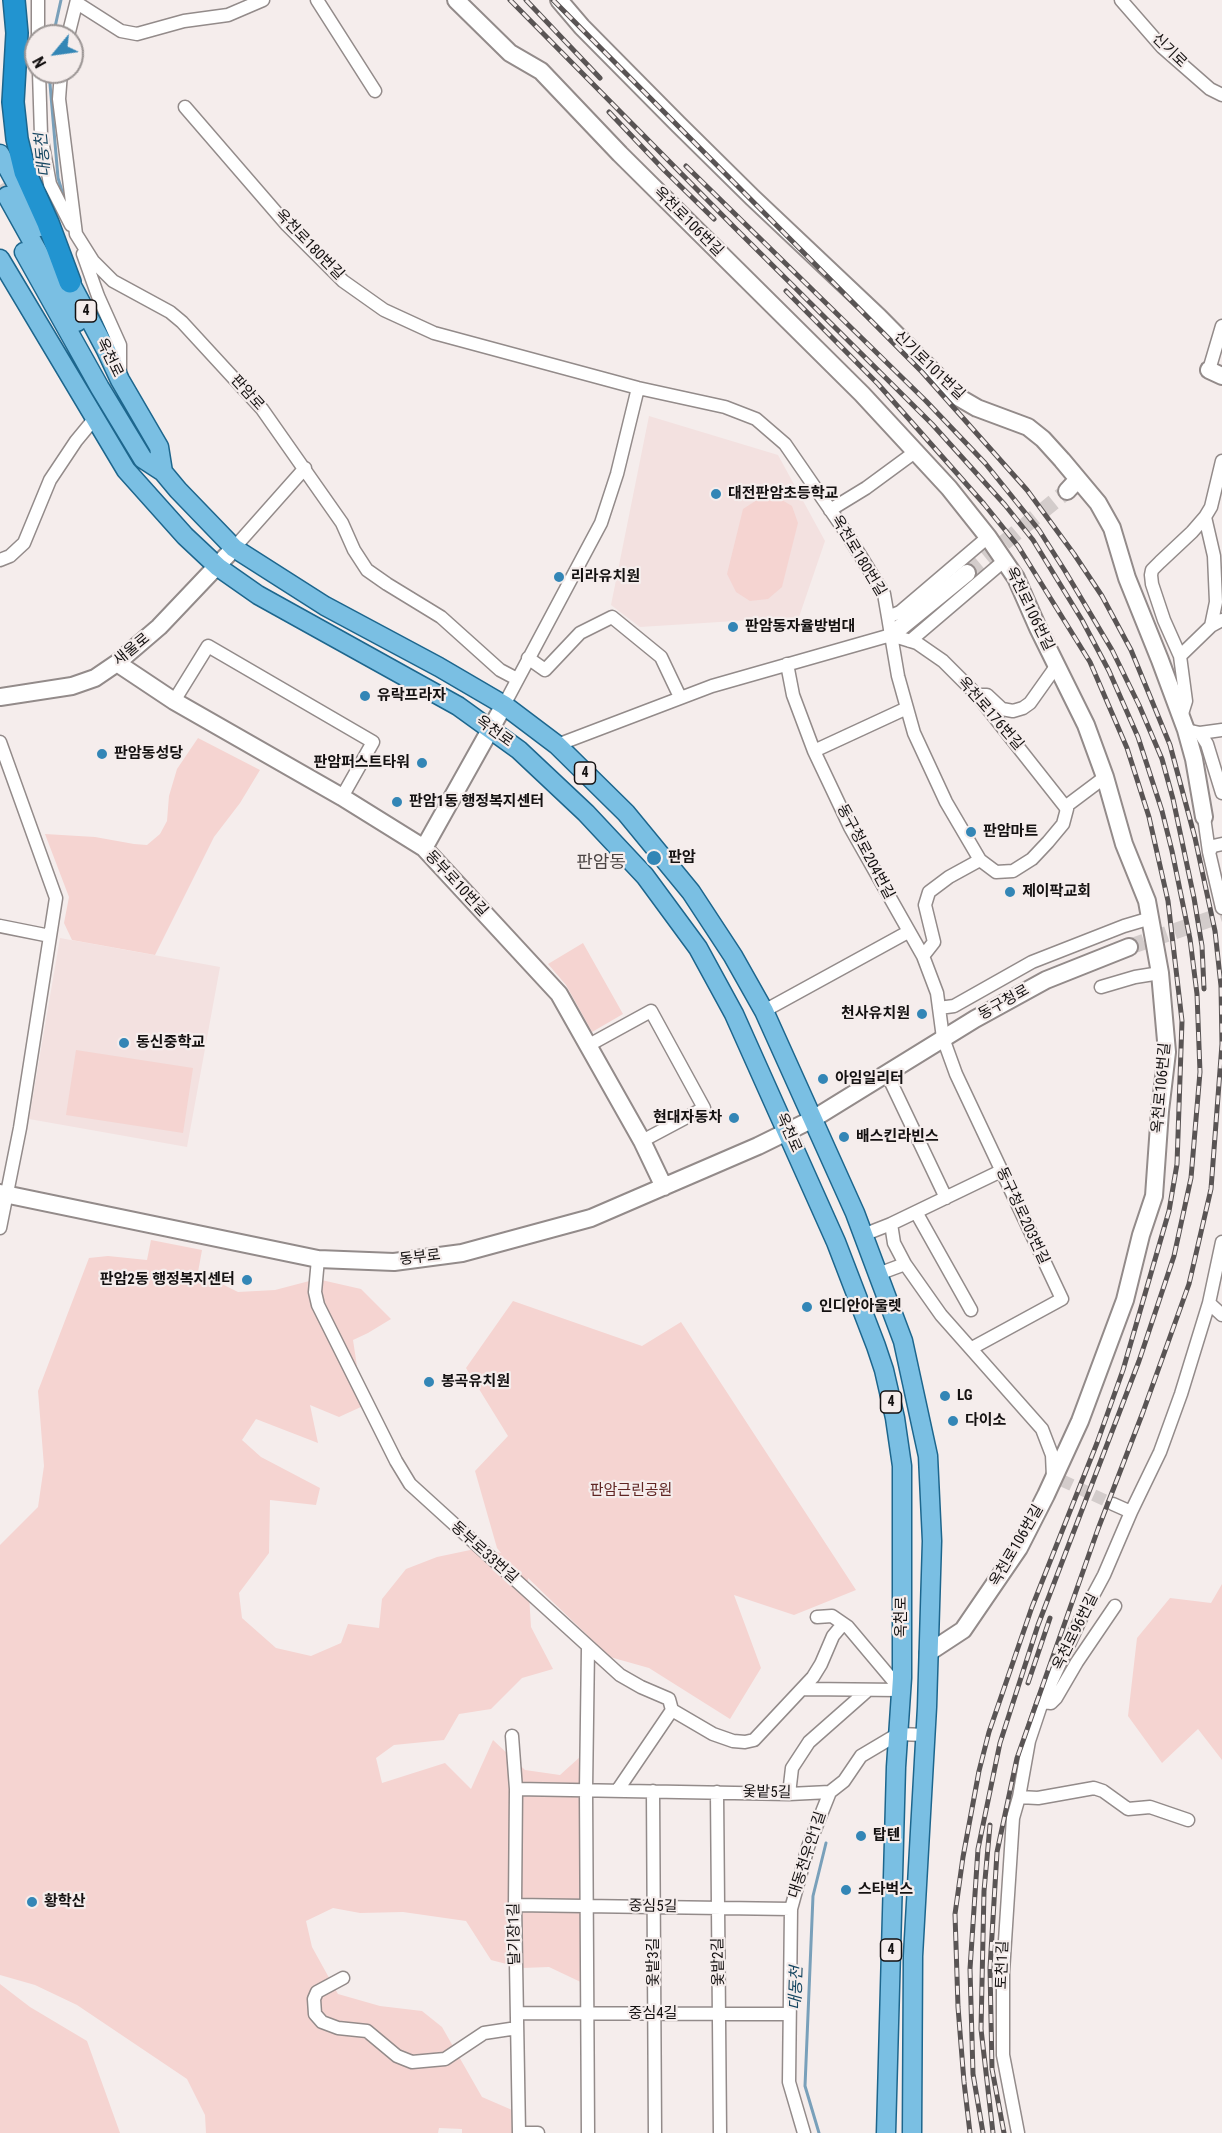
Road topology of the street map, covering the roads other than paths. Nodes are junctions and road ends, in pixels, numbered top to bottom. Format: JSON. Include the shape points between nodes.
{"nodes":[{"id":1,"x":14,"y":0,"type":"edge"},
{"id":2,"x":38,"y":0,"type":"edge"},
{"id":3,"x":263,"y":0,"type":"edge"},
{"id":4,"x":317,"y":0,"type":"edge"},
{"id":5,"x":456,"y":0,"type":"edge"},
{"id":6,"x":559,"y":0,"type":"edge"},
{"id":7,"x":1121,"y":0,"type":"edge"},
{"id":8,"x":77,"y":2,"type":"edge"},
{"id":9,"x":38,"y":24,"type":"edge"},
{"id":10,"x":71,"y":24,"type":"edge"},
{"id":11,"x":16,"y":56,"type":"junction"},
{"id":12,"x":39,"y":84,"type":"edge"},
{"id":13,"x":60,"y":84,"type":"edge"},
{"id":14,"x":375,"y":91,"type":"dead end"},
{"id":15,"x":1222,"y":95,"type":"edge"},
{"id":16,"x":185,"y":107,"type":"dead end"},
{"id":17,"x":0,"y":139,"type":"edge"},
{"id":18,"x":0,"y":154,"type":"edge"},
{"id":19,"x":6,"y":194,"type":"edge"},
{"id":20,"x":78,"y":238,"type":"junction"},
{"id":21,"x":0,"y":259,"type":"edge"},
{"id":22,"x":70,"y":282,"type":"junction"},
{"id":23,"x":1222,"y":326,"type":"edge"},
{"id":24,"x":1215,"y":373,"type":"edge"},
{"id":25,"x":120,"y":380,"type":"junction"},
{"id":26,"x":638,"y":388,"type":"junction"},
{"id":27,"x":95,"y":418,"type":"junction"},
{"id":28,"x":915,"y":452,"type":"junction"},
{"id":29,"x":1222,"y":461,"type":"edge"},
{"id":30,"x":305,"y":468,"type":"junction"},
{"id":31,"x":163,"y":472,"type":"junction"},
{"id":32,"x":830,"y":510,"type":"junction"},
{"id":33,"x":1205,"y":517,"type":"junction"},
{"id":34,"x":988,"y":537,"type":"junction"},
{"id":35,"x":234,"y":549,"type":"junction"},
{"id":36,"x":1005,"y":560,"type":"junction"},
{"id":37,"x":0,"y":561,"type":"edge"},
{"id":38,"x":218,"y":567,"type":"junction"},
{"id":39,"x":967,"y":573,"type":"tunnel mouth"},
{"id":40,"x":888,"y":617,"type":"junction"},
{"id":41,"x":1216,"y":623,"type":"edge"},
{"id":42,"x":891,"y":635,"type":"junction"},
{"id":43,"x":910,"y":641,"type":"junction"},
{"id":44,"x":1180,"y":656,"type":"junction"},
{"id":45,"x":528,"y":658,"type":"junction"},
{"id":46,"x":117,"y":663,"type":"junction"},
{"id":47,"x":787,"y":664,"type":"junction"},
{"id":48,"x":1057,"y":665,"type":"junction"},
{"id":49,"x":517,"y":679,"type":"junction"},
{"id":50,"x":977,"y":695,"type":"junction"},
{"id":51,"x":0,"y":697,"type":"edge"},
{"id":52,"x":680,"y":697,"type":"junction"},
{"id":53,"x":174,"y":701,"type":"junction"},
{"id":54,"x":504,"y":705,"type":"junction"},
{"id":55,"x":907,"y":708,"type":"junction"},
{"id":56,"x":1189,"y":727,"type":"junction"},
{"id":57,"x":490,"y":728,"type":"junction"},
{"id":58,"x":1222,"y":730,"type":"edge"},
{"id":59,"x":0,"y":742,"type":"edge"},
{"id":60,"x":557,"y":744,"type":"junction"},
{"id":61,"x":814,"y":751,"type":"junction"},
{"id":62,"x":1105,"y":777,"type":"junction"},
{"id":63,"x":1222,"y":794,"type":"edge"},
{"id":64,"x":342,"y":796,"type":"junction"},
{"id":65,"x":1065,"y":807,"type":"junction"},
{"id":66,"x":1204,"y":817,"type":"junction"},
{"id":67,"x":1221,"y":844,"type":"edge"},
{"id":68,"x":424,"y":848,"type":"junction"},
{"id":69,"x":1216,"y":858,"type":"edge"},
{"id":70,"x":980,"y":860,"type":"junction"},
{"id":71,"x":1222,"y":908,"type":"edge"},
{"id":72,"x":1151,"y":918,"type":"junction"},
{"id":73,"x":0,"y":926,"type":"edge"},
{"id":74,"x":908,"y":932,"type":"junction"},
{"id":75,"x":50,"y":936,"type":"junction"},
{"id":76,"x":1129,"y":948,"type":"tunnel mouth"},
{"id":77,"x":923,"y":956,"type":"junction"},
{"id":78,"x":1160,"y":973,"type":"junction"},
{"id":79,"x":1101,"y":987,"type":"dead end"},
{"id":80,"x":939,"y":1008,"type":"junction"},
{"id":81,"x":764,"y":1011,"type":"junction"},
{"id":82,"x":943,"y":1038,"type":"junction"},
{"id":83,"x":589,"y":1045,"type":"junction"},
{"id":84,"x":887,"y":1074,"type":"junction"},
{"id":85,"x":813,"y":1119,"type":"junction"},
{"id":86,"x":787,"y":1132,"type":"junction"},
{"id":87,"x":642,"y":1141,"type":"junction"},
{"id":88,"x":1001,"y":1171,"type":"junction"},
{"id":89,"x":663,"y":1186,"type":"junction"},
{"id":90,"x":4,"y":1194,"type":"edge"},
{"id":91,"x":946,"y":1198,"type":"junction"},
{"id":92,"x":916,"y":1212,"type":"junction"},
{"id":93,"x":891,"y":1224,"type":"junction"},
{"id":94,"x":0,"y":1228,"type":"edge"},
{"id":95,"x":863,"y":1235,"type":"junction"},
{"id":96,"x":1222,"y":1242,"type":"edge"},
{"id":97,"x":318,"y":1259,"type":"junction"},
{"id":98,"x":905,"y":1264,"type":"junction"},
{"id":99,"x":878,"y":1274,"type":"junction"},
{"id":100,"x":1209,"y":1303,"type":"junction"},
{"id":101,"x":971,"y":1310,"type":"dead end"},
{"id":102,"x":1222,"y":1315,"type":"edge"},
{"id":103,"x":972,"y":1348,"type":"junction"},
{"id":104,"x":1057,"y":1479,"type":"junction"},
{"id":105,"x":1113,"y":1504,"type":"tunnel mouth"},
{"id":106,"x":1131,"y":1512,"type":"junction"},
{"id":107,"x":1115,"y":1606,"type":"dead end"},
{"id":108,"x":817,"y":1617,"type":"dead end"},
{"id":109,"x":843,"y":1624,"type":"junction"},
{"id":110,"x":588,"y":1648,"type":"junction"},
{"id":111,"x":928,"y":1653,"type":"junction"},
{"id":112,"x":804,"y":1689,"type":"junction"},
{"id":113,"x":868,"y":1690,"type":"junction"},
{"id":114,"x":901,"y":1690,"type":"junction"},
{"id":115,"x":1042,"y":1702,"type":"junction"},
{"id":116,"x":672,"y":1710,"type":"junction"},
{"id":117,"x":898,"y":1734,"type":"junction"},
{"id":118,"x":926,"y":1735,"type":"junction"},
{"id":119,"x":512,"y":1736,"type":"dead end"},
{"id":120,"x":516,"y":1789,"type":"junction"},
{"id":121,"x":586,"y":1790,"type":"junction"},
{"id":122,"x":616,"y":1791,"type":"junction"},
{"id":123,"x":653,"y":1791,"type":"junction"},
{"id":124,"x":717,"y":1792,"type":"junction"},
{"id":125,"x":830,"y":1792,"type":"junction"},
{"id":126,"x":789,"y":1794,"type":"junction"},
{"id":127,"x":1019,"y":1797,"type":"junction"},
{"id":128,"x":1188,"y":1820,"type":"dead end"},
{"id":129,"x":515,"y":1905,"type":"junction"},
{"id":130,"x":587,"y":1906,"type":"junction"},
{"id":131,"x":654,"y":1907,"type":"junction"},
{"id":132,"x":718,"y":1908,"type":"junction"},
{"id":133,"x":791,"y":1909,"type":"junction"},
{"id":134,"x":343,"y":1978,"type":"dead end"},
{"id":135,"x":517,"y":2013,"type":"junction"},
{"id":136,"x":588,"y":2013,"type":"junction"},
{"id":137,"x":654,"y":2014,"type":"junction"},
{"id":138,"x":719,"y":2014,"type":"junction"},
{"id":139,"x":789,"y":2014,"type":"junction"},
{"id":140,"x":517,"y":2028,"type":"junction"},
{"id":141,"x":519,"y":2133,"type":"edge"},
{"id":142,"x":538,"y":2133,"type":"edge"},
{"id":143,"x":588,"y":2133,"type":"edge"},
{"id":144,"x":655,"y":2133,"type":"edge"},
{"id":145,"x":720,"y":2133,"type":"edge"},
{"id":146,"x":804,"y":2133,"type":"edge"},
{"id":147,"x":886,"y":2133,"type":"edge"},
{"id":148,"x":912,"y":2133,"type":"edge"},
{"id":149,"x":1018,"y":2133,"type":"edge"}],
"edges":[{"from":1,"to":11,"type":"highway"},
{"from":2,"to":9,"type":"street"},
{"from":3,"to":8,"type":"street","via":[[228,15],[184,21],[137,34],[121,31]]},
{"from":4,"to":14,"type":"street"},
{"from":5,"to":28,"type":"street","name":"옥천로106번길","via":[[510,53],[541,71]]},
{"from":6,"to":56,"type":"street","name":"신기로101번길","via":[[678,124],[958,397],[1028,427],[1043,439],[1072,485],[1098,503],[1107,518],[1130,586]]},
{"from":7,"to":15,"type":"street","name":"신기로","via":[[1162,47]]},
{"from":8,"to":10,"type":"street"},
{"from":11,"to":17,"type":"highway"},
{"from":11,"to":22,"type":"highway","via":[[13,102],[20,152]]},
{"from":12,"to":20,"type":"street","via":[[41,135],[50,183]]},
{"from":13,"to":20,"type":"street","name":"판암로"},
{"from":16,"to":26,"type":"street","name":"옥천로180번길","via":[[288,225],[343,281],[384,310],[434,333]]},
{"from":18,"to":19,"type":"main road","name":"옥천로","number":"4"},
{"from":19,"to":22,"type":"main road","name":"옥천로","number":"4"},
{"from":19,"to":31,"type":"main road"},
{"from":20,"to":25,"type":"street","via":[[120,345]]},
{"from":20,"to":30,"type":"street","name":"판암로","via":[[113,281],[182,322],[262,409]]},
{"from":21,"to":27,"type":"main road","name":"옥천로","number":"4"},
{"from":22,"to":25,"type":"main road","name":"옥천로","number":"4"},
{"from":23,"to":24,"type":"street"},
{"from":25,"to":31,"type":"main road","name":"옥천로","number":"4","via":[[159,447]]},
{"from":26,"to":32,"type":"street","name":"옥천로180번길","via":[[725,407],[756,419],[786,444]]},
{"from":26,"to":45,"type":"street","via":[[601,523]]},
{"from":27,"to":37,"type":"street","via":[[50,480],[24,543]]},
{"from":27,"to":38,"type":"main road","name":"옥천로","number":"4","via":[[126,470]]},
{"from":28,"to":32,"type":"street"},
{"from":28,"to":34,"type":"street","name":"옥천로106번길","via":[[950,488]]},
{"from":29,"to":33,"type":"street"},
{"from":30,"to":35,"type":"street"},
{"from":30,"to":49,"type":"street","name":"판암로","via":[[342,523],[367,570],[441,617]]},
{"from":31,"to":35,"type":"main road","name":"옥천로","number":"4"},
{"from":32,"to":40,"type":"street","name":"옥천로180번길","via":[[884,594]]},
{"from":33,"to":41,"type":"street","via":[[1214,556]]},
{"from":33,"to":44,"type":"street","via":[[1151,575]]},
{"from":34,"to":36,"type":"street","name":"옥천로106번길"},
{"from":34,"to":40,"type":"street","via":[[900,612]]},
{"from":35,"to":38,"type":"street","name":"새울로"},
{"from":35,"to":54,"type":"main road","name":"옥천로","number":"4","via":[[325,606]]},
{"from":36,"to":43,"type":"street"},
{"from":36,"to":48,"type":"street","name":"옥천로106번길"},
{"from":38,"to":46,"type":"street","name":"새울로"},
{"from":38,"to":57,"type":"main road","name":"옥천로","number":"4","via":[[258,596],[458,706]]},
{"from":39,"to":42,"type":"street"},
{"from":40,"to":42,"type":"street","name":"옥천로180번길"},
{"from":41,"to":44,"type":"street"},
{"from":42,"to":43,"type":"street","name":"옥천로176번길"},
{"from":42,"to":47,"type":"street"},
{"from":42,"to":55,"type":"street","name":"옥천로180번길"},
{"from":43,"to":50,"type":"street","name":"옥천로176번길","via":[[943,662]]},
{"from":44,"to":56,"type":"street"},
{"from":45,"to":49,"type":"street"},
{"from":45,"to":52,"type":"street","via":[[545,670],[580,633],[612,617],[662,657]]},
{"from":46,"to":51,"type":"street","name":"새울로","via":[[95,678],[72,686]]},
{"from":46,"to":53,"type":"street","name":"동부로10번길"},
{"from":47,"to":52,"type":"street"},
{"from":47,"to":61,"type":"street","name":"동구청로204번길","via":[[793,695]]},
{"from":48,"to":50,"type":"street","via":[[1023,708],[1002,709],[987,695]]},
{"from":48,"to":62,"type":"street","name":"옥천로106번길","via":[[1086,725]]},
{"from":49,"to":54,"type":"street"},
{"from":50,"to":65,"type":"street","name":"옥천로176번길"},
{"from":52,"to":60,"type":"street"},
{"from":53,"to":64,"type":"street","name":"동부로10번길"},
{"from":53,"to":64,"type":"street","via":[[208,646],[373,742]]},
{"from":54,"to":57,"type":"street"},
{"from":54,"to":60,"type":"main road","name":"옥천로","number":"4"},
{"from":55,"to":61,"type":"street"},
{"from":55,"to":70,"type":"street","name":"옥천로180번길","via":[[914,733],[942,792]]},
{"from":56,"to":58,"type":"street"},
{"from":56,"to":63,"type":"street","via":[[1207,744]]},
{"from":56,"to":66,"type":"street","name":"신기로101번길"},
{"from":57,"to":68,"type":"street"},
{"from":57,"to":86,"type":"main road","name":"옥천로","number":"4","via":[[586,813],[645,876],[679,921],[734,1014]]},
{"from":59,"to":75,"type":"street","via":[[56,898]]},
{"from":60,"to":81,"type":"main road","name":"옥천로","number":"4","via":[[626,813],[692,892]]},
{"from":61,"to":74,"type":"street","name":"동구청로204번길","via":[[850,827]]},
{"from":62,"to":65,"type":"street"},
{"from":62,"to":72,"type":"street","name":"옥천로106번길"},
{"from":64,"to":68,"type":"street","name":"동부로10번길"},
{"from":65,"to":70,"type":"street","via":[[1063,824],[1032,859],[1013,871],[996,872]]},
{"from":66,"to":67,"type":"street"},
{"from":66,"to":69,"type":"street"},
{"from":67,"to":69,"type":"street","via":[[1212,846]]},
{"from":68,"to":83,"type":"street","name":"동부로10번길","via":[[559,994]]},
{"from":69,"to":71,"type":"street","via":[[1215,878]]},
{"from":70,"to":77,"type":"street","via":[[929,892],[925,905],[934,942]]},
{"from":72,"to":78,"type":"street","name":"옥천로106번길"},
{"from":72,"to":80,"type":"street","via":[[1042,958],[954,1006]]},
{"from":73,"to":75,"type":"street"},
{"from":74,"to":77,"type":"street","name":"동구청로204번길"},
{"from":74,"to":81,"type":"street"},
{"from":75,"to":90,"type":"street"},
{"from":76,"to":82,"type":"street","name":"동구청로","via":[[1046,980]]},
{"from":77,"to":80,"type":"street","name":"동구청로204번길"},
{"from":78,"to":79,"type":"street"},
{"from":78,"to":104,"type":"street","name":"옥천로106번길","via":[[1167,1052],[1154,1196],[1125,1300]]},
{"from":80,"to":82,"type":"street","name":"동구청로204번길"},
{"from":81,"to":85,"type":"main road","name":"옥천로","number":"4"},
{"from":82,"to":84,"type":"street","name":"동구청로"},
{"from":82,"to":88,"type":"street","name":"동구청로203번길"},
{"from":83,"to":87,"type":"street","name":"동부로10번길"},
{"from":83,"to":87,"type":"street","via":[[651,1011],[705,1108]]},
{"from":84,"to":85,"type":"street","name":"동구청로"},
{"from":84,"to":91,"type":"street"},
{"from":85,"to":86,"type":"street","name":"동부로"},
{"from":85,"to":95,"type":"main road","name":"옥천로","number":"4"},
{"from":86,"to":89,"type":"street","name":"동부로"},
{"from":86,"to":114,"type":"main road","name":"옥천로","number":"4","via":[[836,1242],[876,1346],[895,1418],[902,1466]]},
{"from":87,"to":89,"type":"street","name":"동부로10번길"},
{"from":88,"to":91,"type":"street"},
{"from":88,"to":103,"type":"street","name":"동구청로203번길","via":[[1062,1299]]},
{"from":89,"to":97,"type":"street","name":"동부로","via":[[591,1218],[462,1253],[394,1262]]},
{"from":90,"to":94,"type":"street"},
{"from":90,"to":97,"type":"street","name":"동부로"},
{"from":91,"to":92,"type":"street"},
{"from":92,"to":93,"type":"street"},
{"from":92,"to":101,"type":"street"},
{"from":93,"to":95,"type":"street"},
{"from":93,"to":98,"type":"street","via":[[894,1243]]},
{"from":95,"to":99,"type":"main road","name":"옥천로","number":"4"},
{"from":96,"to":100,"type":"street","name":"옥천로96번길"},
{"from":97,"to":110,"type":"street","name":"동부로33번길","via":[[318,1305],[410,1484]]},
{"from":98,"to":99,"type":"street"},
{"from":98,"to":103,"type":"street"},
{"from":99,"to":111,"type":"main road","name":"옥천로","number":"4","via":[[903,1341],[928,1456],[932,1541]]},
{"from":100,"to":102,"type":"street"},
{"from":100,"to":106,"type":"street","name":"옥천로96번길","via":[[1164,1442]]},
{"from":103,"to":104,"type":"street","via":[[1042,1430]]},
{"from":104,"to":111,"type":"street","name":"옥천로106번길","via":[[984,1602],[963,1630]]},
{"from":105,"to":106,"type":"street"},
{"from":106,"to":115,"type":"street","name":"옥천로96번길"},
{"from":107,"to":115,"type":"street","via":[[1056,1698],[1051,1704]]},
{"from":108,"to":109,"type":"street","via":[[832,1616]]},
{"from":109,"to":112,"type":"street","name":"동부로33번길"},
{"from":109,"to":114,"type":"street"},
{"from":110,"to":116,"type":"street","name":"동부로33번길","via":[[620,1675],[669,1699]]},
{"from":110,"to":121,"type":"street"},
{"from":111,"to":118,"type":"main road","name":"옥천로","number":"4"},
{"from":112,"to":113,"type":"street"},
{"from":112,"to":116,"type":"street","name":"동부로33번길","via":[[754,1740],[745,1742],[713,1734]]},
{"from":113,"to":114,"type":"street"},
{"from":113,"to":126,"type":"street","via":[[808,1742],[792,1767]]},
{"from":114,"to":117,"type":"main road","name":"옥천로","number":"4"},
{"from":115,"to":127,"type":"street","name":"옥천로96번길","via":[[1029,1742]]},
{"from":116,"to":122,"type":"street"},
{"from":117,"to":118,"type":"street"},
{"from":117,"to":125,"type":"street","via":[[861,1756],[844,1781]]},
{"from":117,"to":147,"type":"main road","name":"옥천로","number":"4"},
{"from":118,"to":148,"type":"main road","name":"옥천로","number":"4","via":[[913,1956]]},
{"from":119,"to":120,"type":"street","name":"달기장1길"},
{"from":120,"to":121,"type":"street","name":"옻밭5길"},
{"from":120,"to":129,"type":"street","name":"달기장1길"},
{"from":121,"to":122,"type":"street","name":"옻밭5길"},
{"from":121,"to":130,"type":"street"},
{"from":122,"to":123,"type":"street","name":"옻밭5길"},
{"from":123,"to":124,"type":"street","name":"옻밭5길"},
{"from":123,"to":131,"type":"street","name":"옻밭3길"},
{"from":124,"to":126,"type":"street","name":"옻밭5길"},
{"from":124,"to":132,"type":"street","name":"옻밭2길"},
{"from":125,"to":126,"type":"street","name":"옻밭5길"},
{"from":125,"to":133,"type":"street","name":"대동천우안1길","via":[[808,1847]]},
{"from":127,"to":128,"type":"street","via":[[1038,1798],[1094,1788],[1128,1809],[1150,1806]]},
{"from":127,"to":149,"type":"street","name":"토천1길","via":[[1008,1869],[1002,2025],[1003,2055]]},
{"from":129,"to":130,"type":"street","name":"중심5길"},
{"from":129,"to":135,"type":"street","name":"달기장1길"},
{"from":130,"to":131,"type":"street","name":"중심5길"},
{"from":130,"to":136,"type":"street"},
{"from":131,"to":132,"type":"street","name":"중심5길"},
{"from":131,"to":137,"type":"street","name":"옻밭3길"},
{"from":132,"to":133,"type":"street","name":"중심5길"},
{"from":132,"to":138,"type":"street","name":"옻밭2길"},
{"from":133,"to":139,"type":"street","name":"대동천우안1길"},
{"from":134,"to":140,"type":"street","via":[[317,1992],[315,2014],[322,2022],[338,2028],[366,2031],[397,2056],[412,2062],[445,2059],[484,2033]]},
{"from":135,"to":136,"type":"street","name":"중심4길"},
{"from":135,"to":140,"type":"street","name":"달기장1길"},
{"from":136,"to":137,"type":"street","name":"중심4길"},
{"from":136,"to":143,"type":"street"},
{"from":137,"to":138,"type":"street","name":"중심4길"},
{"from":137,"to":144,"type":"street","name":"옻밭3길"},
{"from":138,"to":139,"type":"street","name":"중심4길"},
{"from":138,"to":145,"type":"street","name":"옻밭2길"},
{"from":139,"to":146,"type":"street","name":"대동천우안1길","via":[[789,2082]]},
{"from":140,"to":141,"type":"street","name":"달기장1길"},
{"from":141,"to":142,"type":"street"}]}
